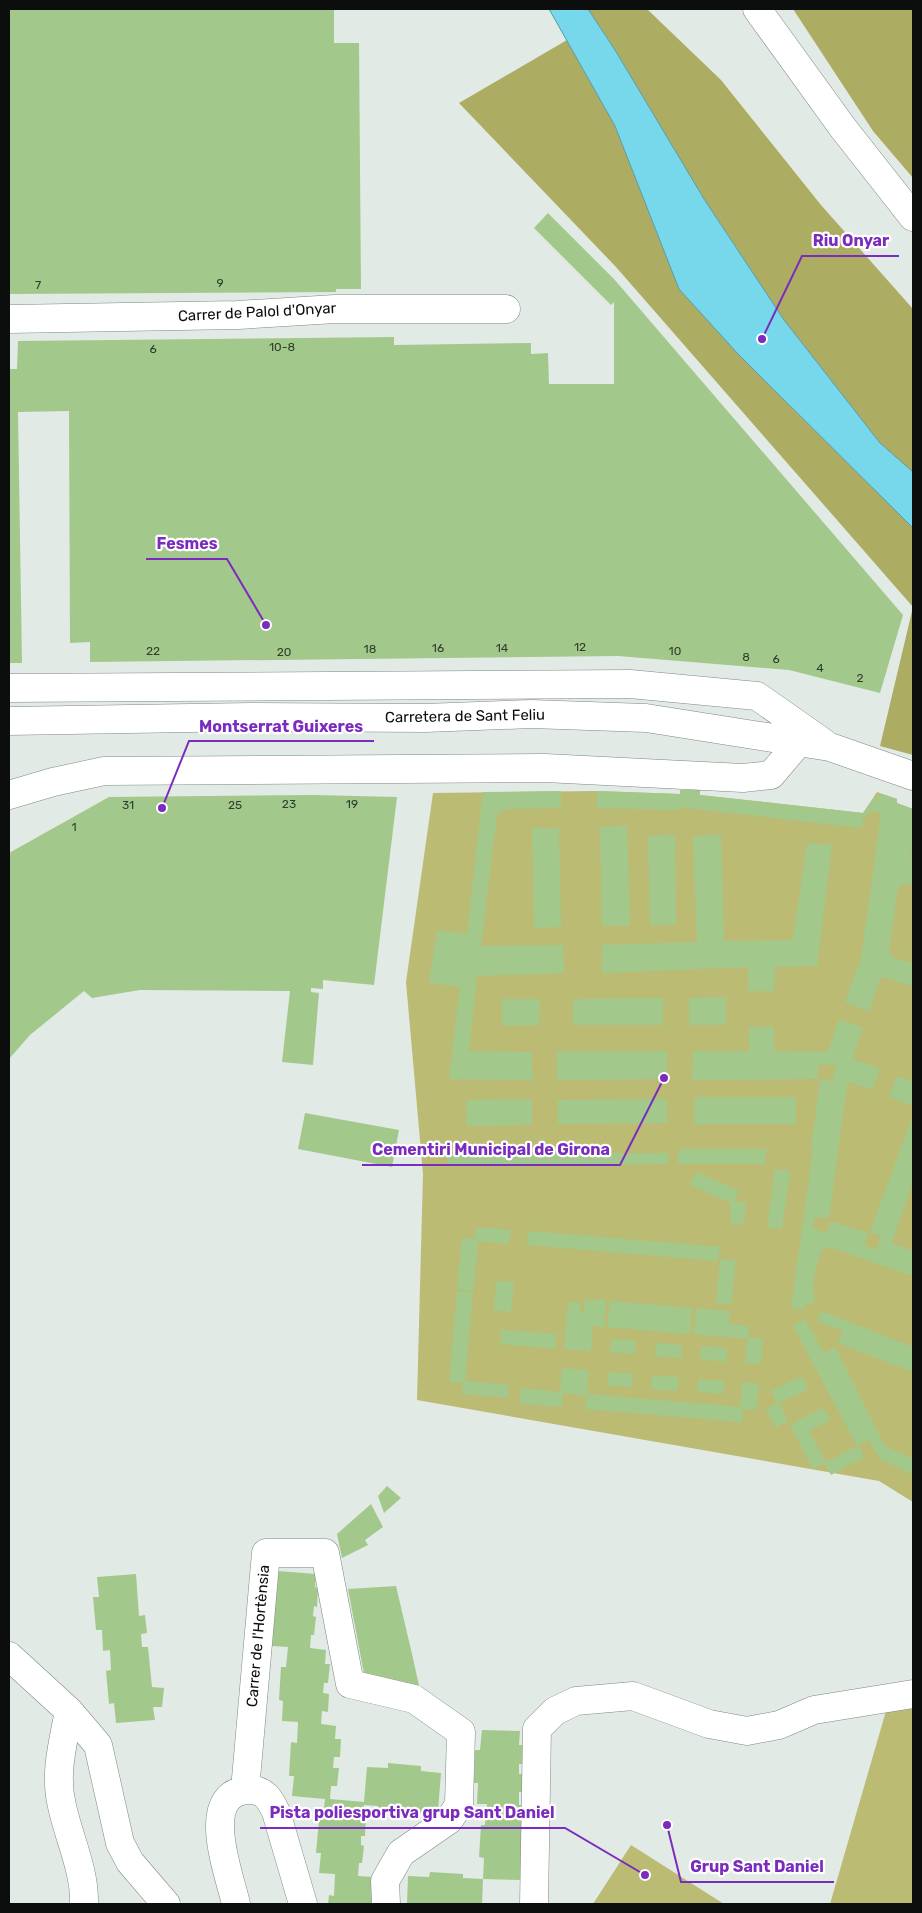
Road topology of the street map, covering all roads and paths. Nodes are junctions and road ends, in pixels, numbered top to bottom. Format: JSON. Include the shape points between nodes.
{"nodes":[{"id":1,"x":757,"y":9,"type":"edge"},
{"id":2,"x":913,"y":217,"type":"edge"},
{"id":3,"x":506,"y":310,"type":"dead end"},
{"id":4,"x":9,"y":319,"type":"edge"},
{"id":5,"x":9,"y":688,"type":"edge"},
{"id":6,"x":9,"y":721,"type":"edge"},
{"id":7,"x":800,"y":742,"type":"junction"},
{"id":8,"x":830,"y":747,"type":"junction"},
{"id":9,"x":913,"y":776,"type":"edge"},
{"id":10,"x":9,"y":795,"type":"edge"},
{"id":11,"x":9,"y":1656,"type":"edge"},
{"id":12,"x":913,"y":1694,"type":"edge"},
{"id":13,"x":69,"y":1711,"type":"junction"},
{"id":14,"x":245,"y":1790,"type":"junction"},
{"id":15,"x":84,"y":1904,"type":"edge"},
{"id":16,"x":166,"y":1904,"type":"edge"},
{"id":17,"x":236,"y":1904,"type":"edge"},
{"id":18,"x":303,"y":1904,"type":"edge"},
{"id":19,"x":386,"y":1904,"type":"edge"},
{"id":20,"x":534,"y":1904,"type":"edge"}],
"edges":[{"from":1,"to":2,"type":"street","via":[[843,128]]},
{"from":3,"to":4,"type":"street","name":"Carrer de Palol d'Onyar","via":[[335,308],[238,315]]},
{"from":5,"to":8,"type":"street","via":[[630,684],[757,696]]},
{"from":6,"to":7,"type":"street","name":"Carretera de Sant Feliu","via":[[550,715],[646,718]]},
{"from":7,"to":8,"type":"street","name":"Carretera de Sant Feliu"},
{"from":7,"to":10,"type":"street","via":[[771,775],[743,778],[545,768],[104,771]]},
{"from":8,"to":9,"type":"street","name":"Carretera de Sant Feliu"},
{"from":11,"to":13,"type":"street"},
{"from":12,"to":20,"type":"street","via":[[814,1710],[779,1725],[747,1731],[709,1724],[633,1696],[576,1701],[555,1711],[537,1729]]},
{"from":13,"to":15,"type":"street","via":[[58,1779],[61,1806],[81,1873]]},
{"from":13,"to":16,"type":"street","via":[[98,1744],[120,1843],[130,1862]]},
{"from":14,"to":17,"type":"street","via":[[230,1797],[219,1816],[219,1834]]},
{"from":14,"to":18,"type":"street","via":[[258,1790],[269,1798]]},
{"from":14,"to":19,"type":"street","name":"Carrer de l'Hortènsia","via":[[266,1553],[325,1553],[350,1684],[414,1699],[461,1732],[459,1805],[449,1820],[401,1853],[385,1881]]}]}
